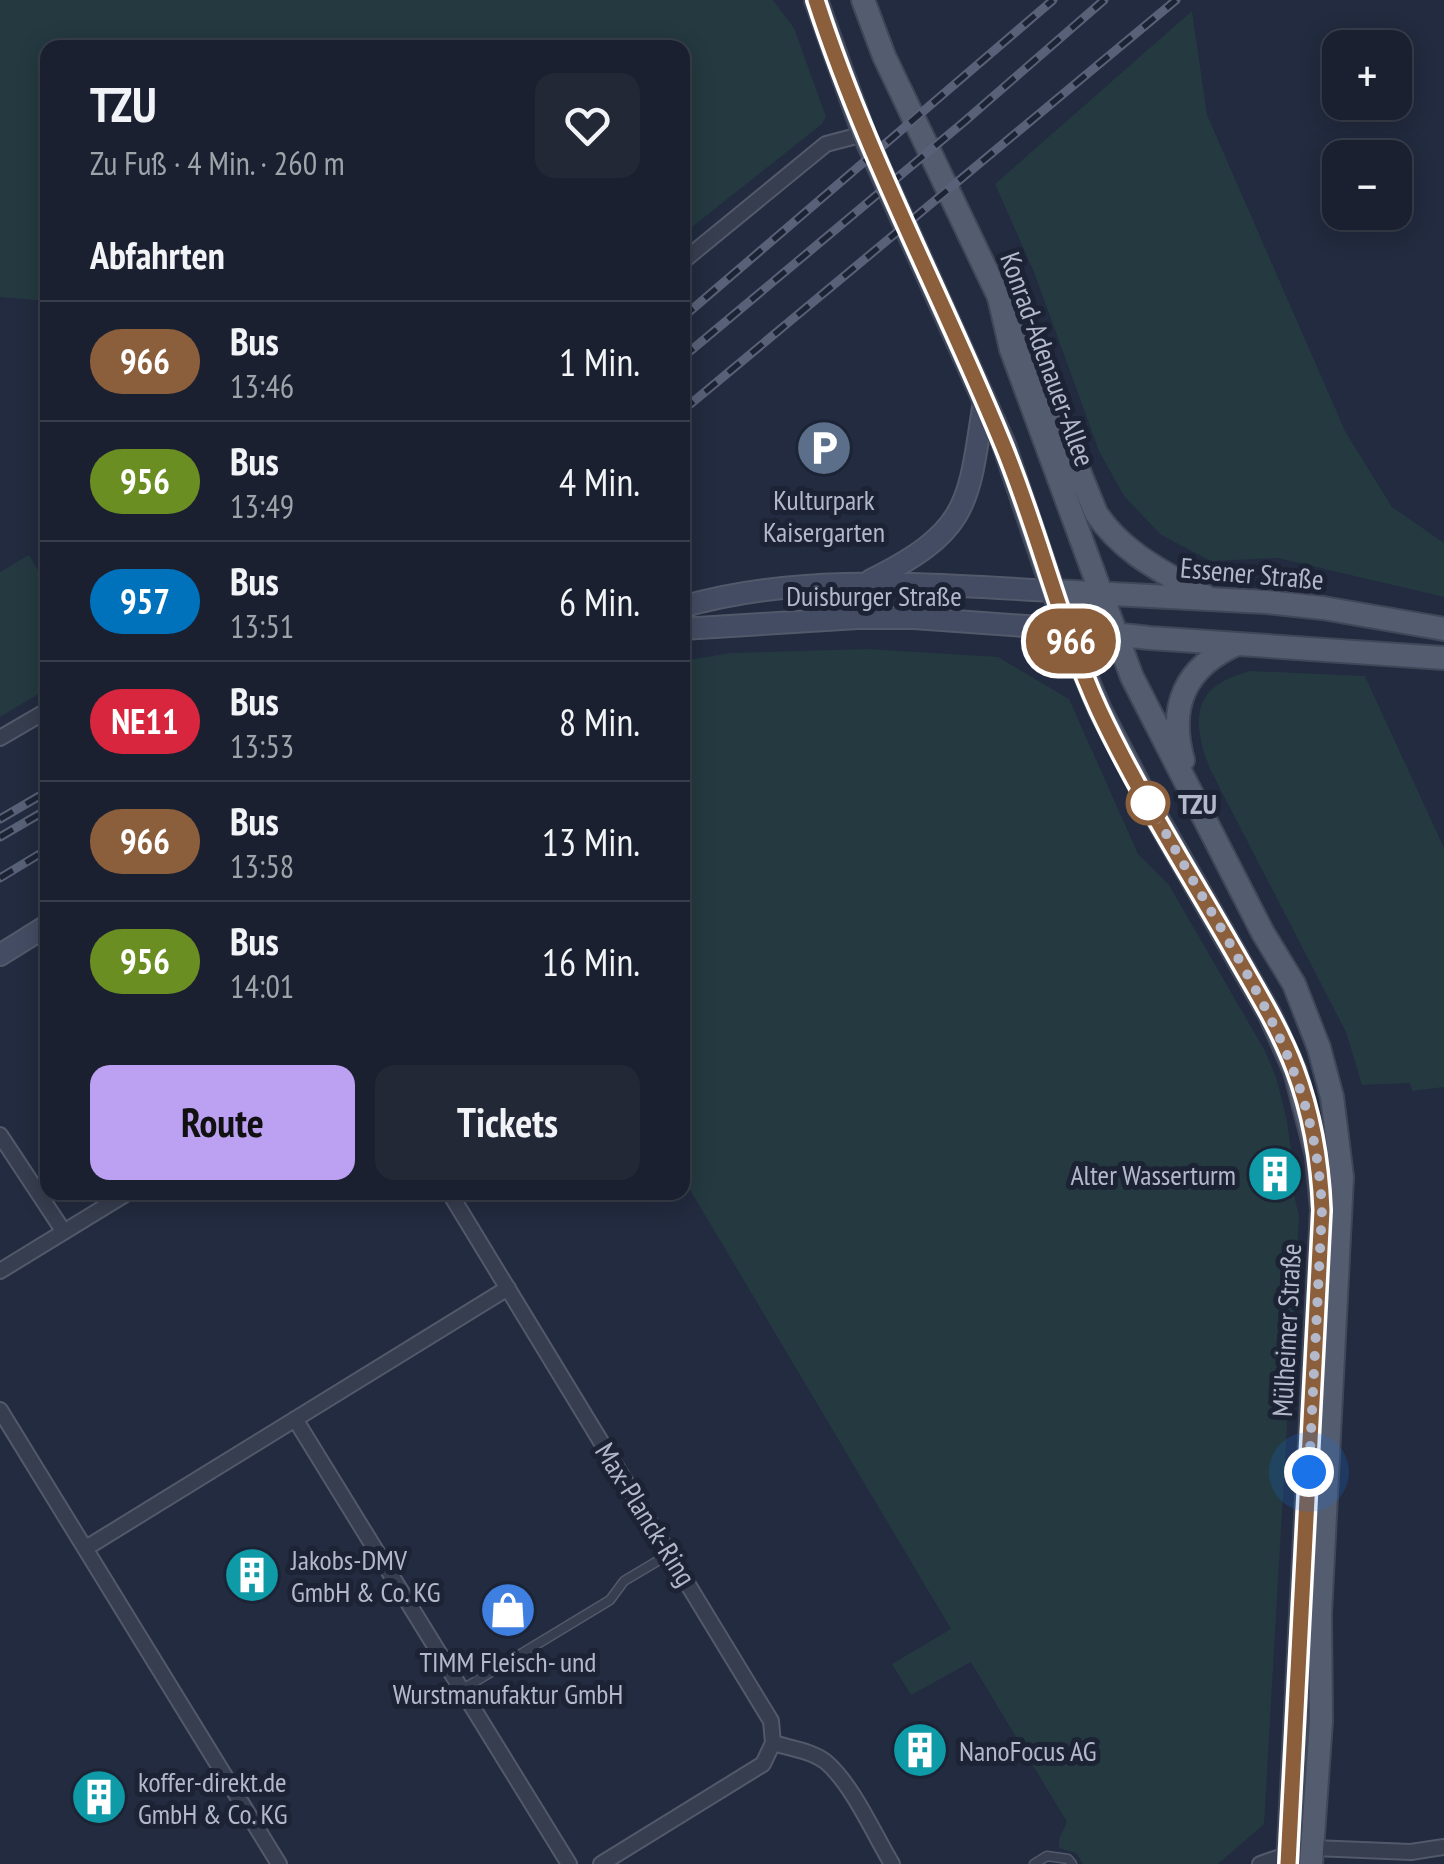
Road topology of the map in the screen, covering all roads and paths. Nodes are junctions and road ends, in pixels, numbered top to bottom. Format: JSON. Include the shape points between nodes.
{"nodes":[{"id":1,"x":816,"y":0,"type":"edge"},
{"id":2,"x":863,"y":0,"type":"edge"},
{"id":3,"x":864,"y":134,"type":"junction"},
{"id":4,"x":690,"y":255,"type":"edge"},
{"id":5,"x":999,"y":297,"type":"junction"},
{"id":6,"x":984,"y":401,"type":"junction"},
{"id":7,"x":866,"y":583,"type":"junction"},
{"id":8,"x":1054,"y":591,"type":"junction"},
{"id":9,"x":1102,"y":593,"type":"junction"},
{"id":10,"x":1210,"y":599,"type":"junction"},
{"id":11,"x":690,"y":605,"type":"edge"},
{"id":12,"x":690,"y":628,"type":"edge"},
{"id":13,"x":1066,"y":629,"type":"junction"},
{"id":14,"x":1444,"y":629,"type":"edge"},
{"id":15,"x":1116,"y":634,"type":"junction"},
{"id":16,"x":1240,"y":643,"type":"junction"},
{"id":17,"x":1444,"y":658,"type":"edge"},
{"id":18,"x":40,"y":715,"type":"edge"},
{"id":19,"x":0,"y":738,"type":"edge"},
{"id":20,"x":1193,"y":797,"type":"junction"},
{"id":21,"x":40,"y":930,"type":"edge"},
{"id":22,"x":0,"y":954,"type":"edge"},
{"id":23,"x":0,"y":1135,"type":"edge"},
{"id":24,"x":40,"y":1196,"type":"edge"},
{"id":25,"x":43,"y":1200,"type":"edge"},
{"id":26,"x":116,"y":1200,"type":"edge"},
{"id":27,"x":453,"y":1200,"type":"edge"},
{"id":28,"x":64,"y":1232,"type":"junction"},
{"id":29,"x":0,"y":1272,"type":"edge"},
{"id":30,"x":508,"y":1288,"type":"junction"},
{"id":31,"x":0,"y":1410,"type":"edge"},
{"id":32,"x":295,"y":1419,"type":"junction"},
{"id":33,"x":86,"y":1548,"type":"junction"},
{"id":34,"x":670,"y":1554,"type":"junction"},
{"id":35,"x":463,"y":1689,"type":"junction"},
{"id":36,"x":773,"y":1743,"type":"junction"},
{"id":37,"x":1444,"y":1847,"type":"edge"},
{"id":38,"x":1312,"y":1856,"type":"edge"},
{"id":39,"x":1386,"y":1857,"type":"edge"},
{"id":40,"x":1288,"y":1859,"type":"edge"},
{"id":41,"x":279,"y":1864,"type":"edge"},
{"id":42,"x":569,"y":1864,"type":"edge"},
{"id":43,"x":601,"y":1864,"type":"edge"},
{"id":44,"x":892,"y":1864,"type":"edge"},
{"id":45,"x":1034,"y":1864,"type":"edge"},
{"id":46,"x":1072,"y":1864,"type":"edge"},
{"id":47,"x":1260,"y":1864,"type":"edge"}],
"edges":[{"from":1,"to":3,"type":"main road"},
{"from":2,"to":5,"type":"main road","name":"Konrad-Adenauer-Allee"},
{"from":3,"to":4,"type":"street","via":[[826,144]]},
{"from":3,"to":6,"type":"main road"},
{"from":5,"to":9,"type":"main road","name":"Konrad-Adenauer-Allee","via":[[1011,349]]},
{"from":5,"to":10,"type":"main road","via":[[1028,344],[1108,531],[1136,556]]},
{"from":6,"to":7,"type":"main road","via":[[972,481],[956,516],[918,556]]},
{"from":6,"to":8,"type":"main road"},
{"from":7,"to":8,"type":"main road","name":"Duisburger Straße"},
{"from":7,"to":11,"type":"main road","name":"Duisburger Straße","via":[[764,590]]},
{"from":8,"to":9,"type":"main road","name":"Essener Straße"},
{"from":8,"to":13,"type":"main road"},
{"from":9,"to":10,"type":"main road","name":"Essener Straße"},
{"from":9,"to":15,"type":"main road","name":"Konrad-Adenauer-Allee"},
{"from":10,"to":14,"type":"main road","name":"Essener Straße","via":[[1323,608]]},
{"from":12,"to":13,"type":"main road","name":"Duisburger Straße","via":[[914,618]]},
{"from":13,"to":15,"type":"main road"},
{"from":13,"to":40,"type":"main road","name":"Mülheimer Straße","via":[[1116,743],[1283,1042],[1317,1156],[1320,1266]]},
{"from":15,"to":16,"type":"main road"},
{"from":15,"to":20,"type":"main road","name":"Mülheimer Straße"},
{"from":16,"to":17,"type":"main road"},
{"from":16,"to":20,"type":"main road","via":[[1202,666],[1181,698],[1177,730]]},
{"from":18,"to":19,"type":"street"},
{"from":20,"to":38,"type":"main road","name":"Mülheimer Straße","via":[[1305,1008],[1338,1132],[1342,1176]]},
{"from":21,"to":22,"type":"main road"},
{"from":23,"to":24,"type":"street"},
{"from":25,"to":28,"type":"street"},
{"from":26,"to":28,"type":"street"},
{"from":27,"to":30,"type":"street","name":"Max-Planck-Ring"},
{"from":28,"to":29,"type":"street"},
{"from":30,"to":32,"type":"street"},
{"from":30,"to":34,"type":"street","name":"Max-Planck-Ring"},
{"from":31,"to":33,"type":"street"},
{"from":32,"to":33,"type":"street"},
{"from":32,"to":35,"type":"street"},
{"from":33,"to":41,"type":"street"},
{"from":34,"to":35,"type":"lane","via":[[624,1582],[610,1600]]},
{"from":34,"to":36,"type":"street","name":"Max-Planck-Ring","via":[[761,1701]]},
{"from":35,"to":42,"type":"street"},
{"from":36,"to":43,"type":"street","via":[[763,1764]]},
{"from":36,"to":44,"type":"street","via":[[824,1760],[838,1774]]},
{"from":37,"to":39,"type":"street"},
{"from":38,"to":39,"type":"street"},
{"from":38,"to":40,"type":"main road"},
{"from":40,"to":47,"type":"street"},
{"from":45,"to":46,"type":"lane","via":[[1057,1856]]}]}
